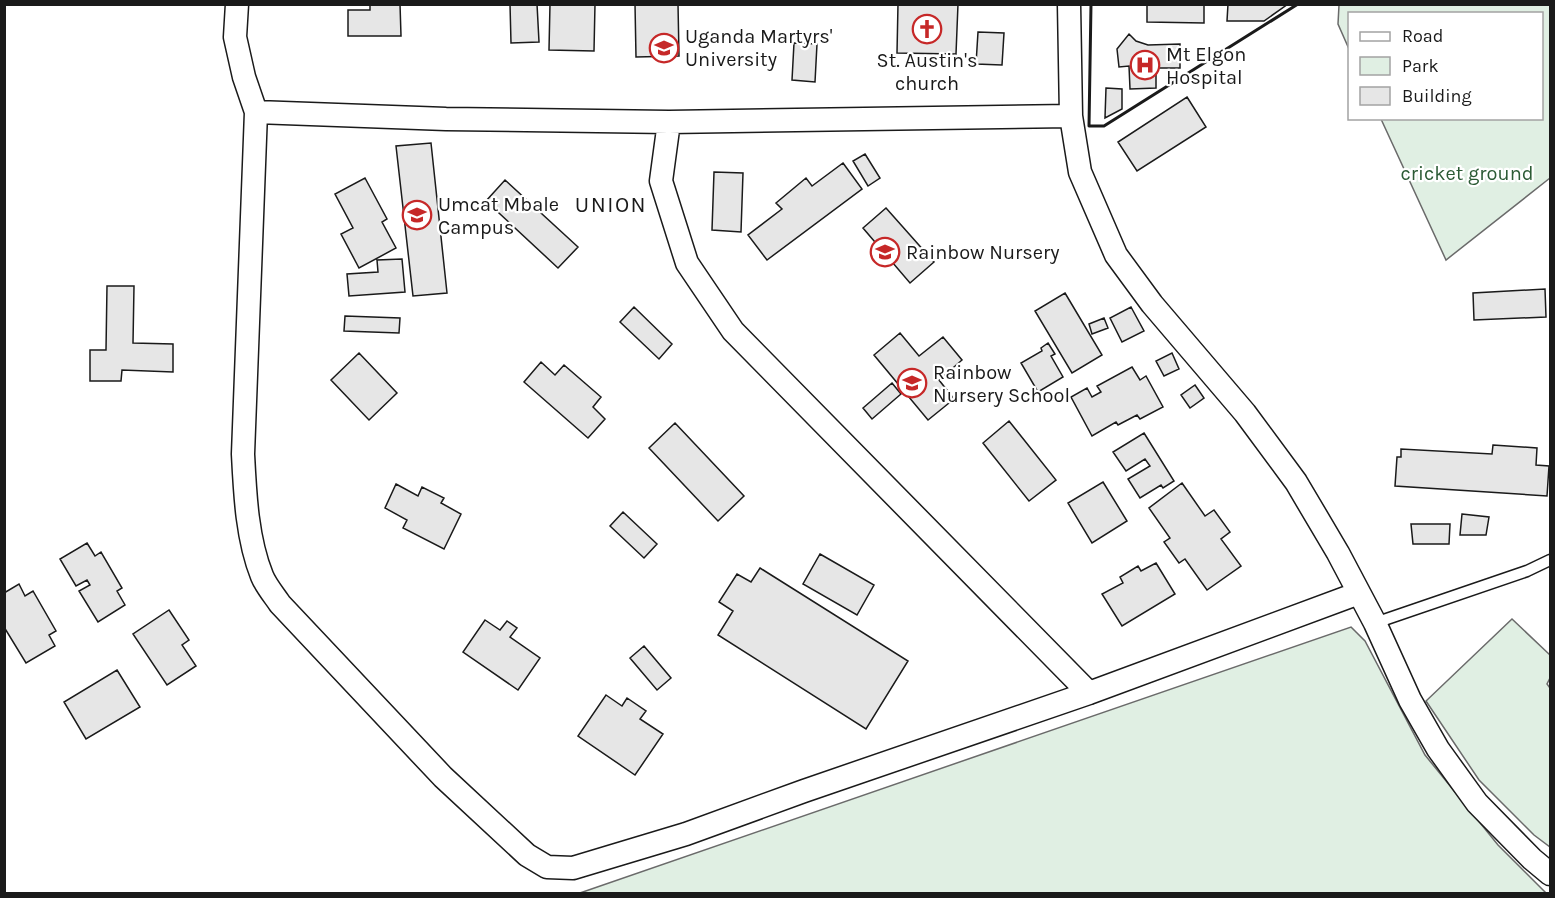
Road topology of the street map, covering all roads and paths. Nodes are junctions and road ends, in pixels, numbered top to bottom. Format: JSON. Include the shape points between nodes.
{"nodes":[{"id":1,"x":237,"y":4,"type":"edge"},
{"id":2,"x":1069,"y":4,"type":"edge"},
{"id":3,"x":256,"y":112,"type":"junction"},
{"id":4,"x":1071,"y":116,"type":"junction"},
{"id":5,"x":669,"y":122,"type":"junction"},
{"id":6,"x":1551,"y":560,"type":"edge"},
{"id":7,"x":1359,"y":593,"type":"junction"},
{"id":8,"x":1376,"y":623,"type":"junction"},
{"id":9,"x":1089,"y":693,"type":"junction"},
{"id":10,"x":1551,"y":874,"type":"edge"}],
"edges":[{"from":1,"to":3,"type":"street","via":[[235,37]]},
{"from":2,"to":4,"type":"street"},
{"from":3,"to":5,"type":"street"},
{"from":3,"to":9,"type":"street","via":[[243,454],[247,509],[262,578],[280,604],[443,777],[527,855],[547,867],[573,868],[686,834]]},
{"from":4,"to":5,"type":"street"},
{"from":4,"to":7,"type":"street","via":[[1080,172],[1116,255],[1296,482]]},
{"from":5,"to":9,"type":"street","via":[[661,181],[687,263],[733,331]]},
{"from":6,"to":8,"type":"lane"},
{"from":7,"to":8,"type":"street"},
{"from":7,"to":9,"type":"street"},
{"from":8,"to":10,"type":"street","via":[[1410,700],[1438,749],[1477,803]]}]}
